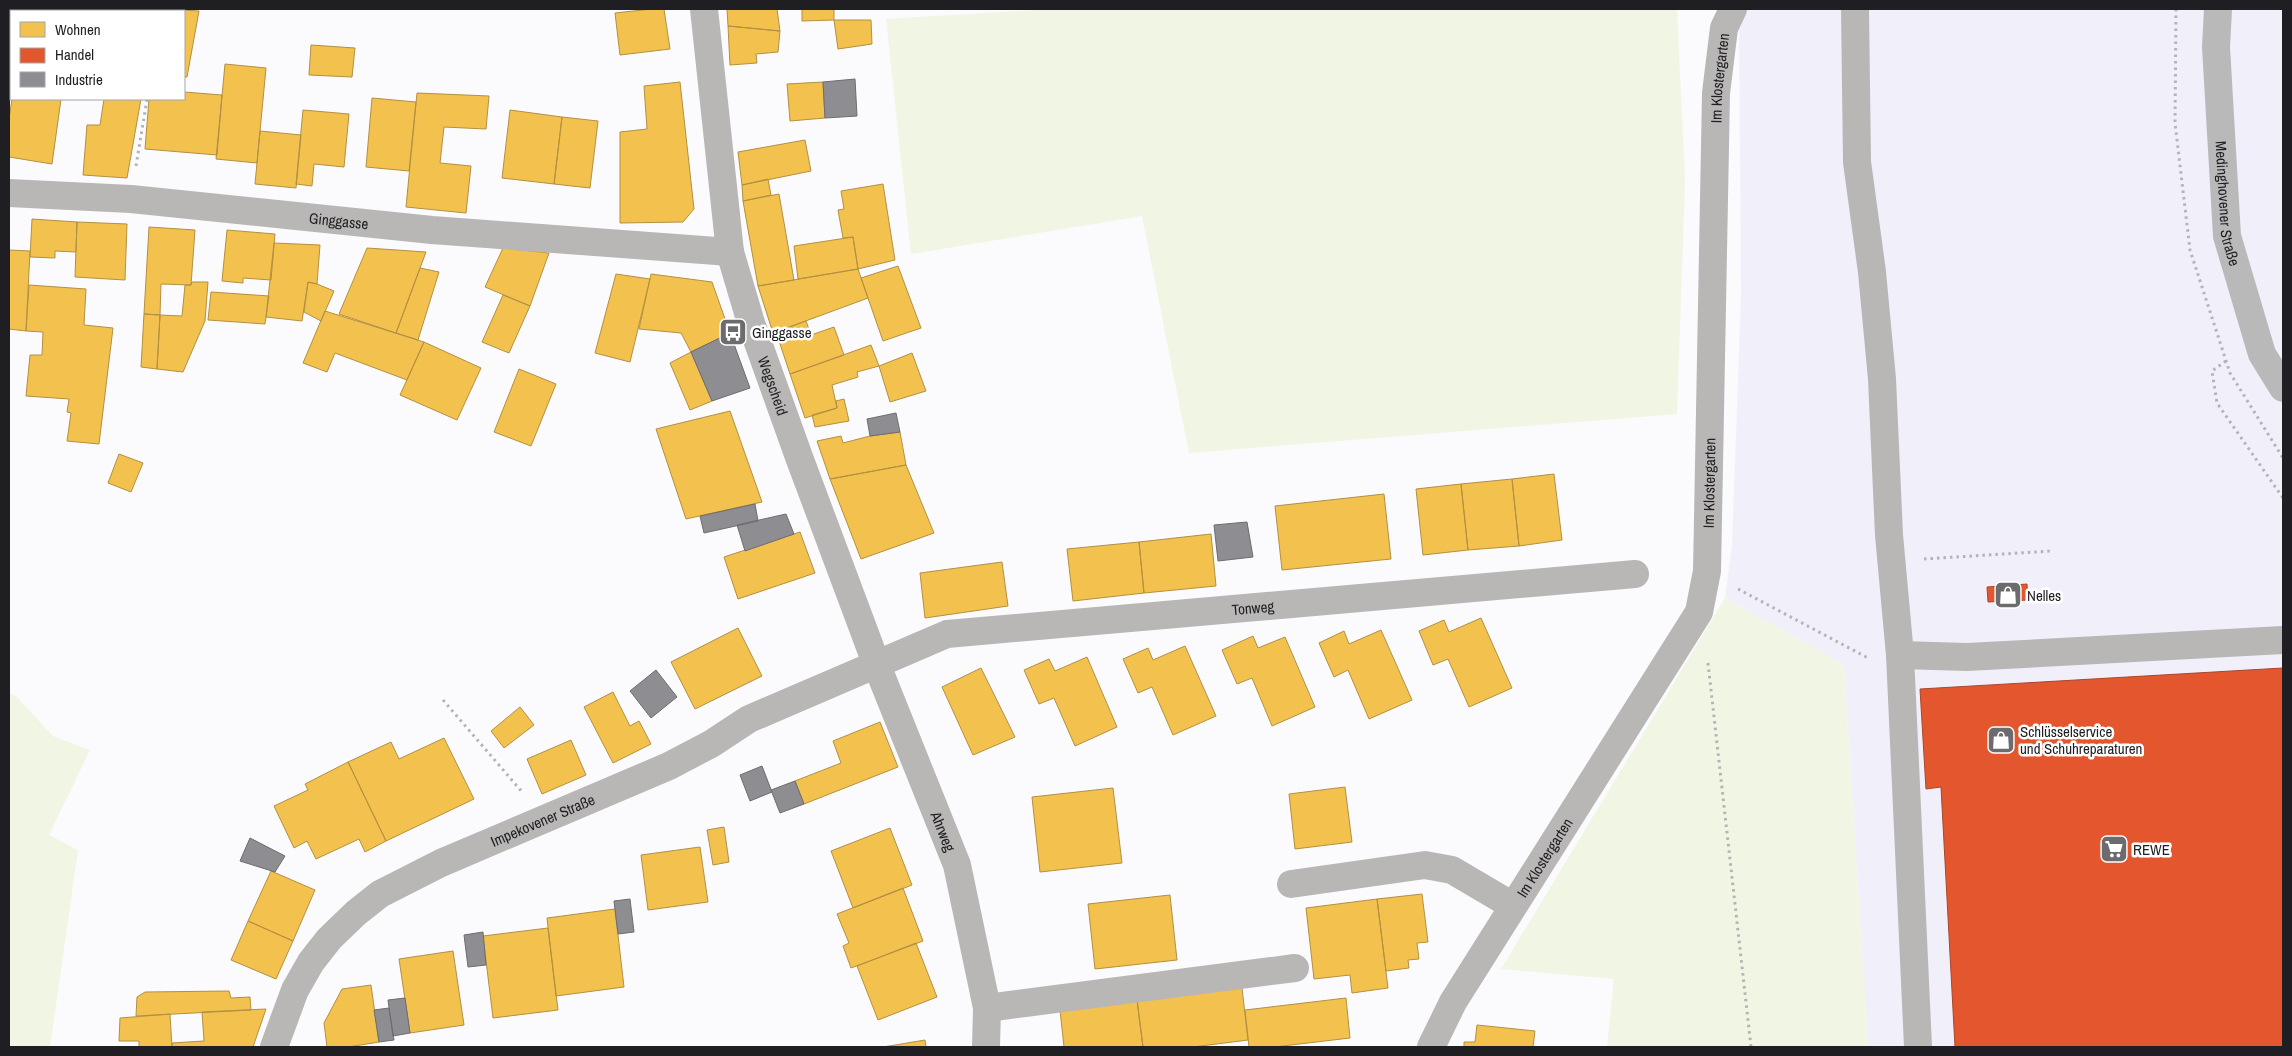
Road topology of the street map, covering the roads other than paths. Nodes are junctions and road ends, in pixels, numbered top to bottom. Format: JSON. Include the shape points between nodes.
{"nodes":[{"id":1,"x":704,"y":9,"type":"edge"},
{"id":2,"x":1733,"y":9,"type":"edge"},
{"id":3,"x":1855,"y":9,"type":"edge"},
{"id":4,"x":2218,"y":9,"type":"edge"},
{"id":5,"x":9,"y":193,"type":"edge"},
{"id":6,"x":730,"y":252,"type":"junction"},
{"id":7,"x":2283,"y":388,"type":"edge"},
{"id":8,"x":1635,"y":574,"type":"dead end"},
{"id":9,"x":2283,"y":640,"type":"edge"},
{"id":10,"x":1900,"y":655,"type":"junction"},
{"id":11,"x":876,"y":663,"type":"junction"},
{"id":12,"x":1292,"y":884,"type":"dead end"},
{"id":13,"x":1512,"y":906,"type":"junction"},
{"id":14,"x":1295,"y":968,"type":"dead end"},
{"id":15,"x":987,"y":1008,"type":"junction"},
{"id":16,"x":274,"y":1047,"type":"edge"},
{"id":17,"x":986,"y":1047,"type":"edge"},
{"id":18,"x":1431,"y":1047,"type":"edge"},
{"id":19,"x":1918,"y":1047,"type":"edge"}],
"edges":[{"from":1,"to":6,"type":"street","name":"Wegscheid"},
{"from":2,"to":13,"type":"street","name":"Im Klostergarten","via":[[1724,28],[1716,93],[1707,571],[1699,612]]},
{"from":3,"to":10,"type":"street","via":[[1858,162],[1882,379]]},
{"from":4,"to":7,"type":"main road","name":"Medinghovener Straße","via":[[2216,47],[2227,236],[2262,354]]},
{"from":5,"to":6,"type":"street","name":"Ginggasse","via":[[131,199],[432,230]]},
{"from":6,"to":11,"type":"street","name":"Wegscheid","via":[[751,323]]},
{"from":8,"to":11,"type":"street","name":"Tonweg","via":[[946,634]]},
{"from":9,"to":10,"type":"street","via":[[1968,657]]},
{"from":10,"to":19,"type":"street"},
{"from":11,"to":15,"type":"street","name":"Ahrweg","via":[[957,865]]},
{"from":11,"to":16,"type":"street","name":"Impekovener Straße","via":[[748,719],[712,744],[669,766],[441,863],[380,894],[329,939],[311,962],[295,990]]},
{"from":12,"to":13,"type":"street","name":"Im Klostergarten","via":[[1424,865],[1452,870]]},
{"from":13,"to":18,"type":"street","name":"Im Klostergarten","via":[[1452,1002]]},
{"from":14,"to":15,"type":"street"},
{"from":15,"to":17,"type":"street","name":"Ahrweg"}]}
